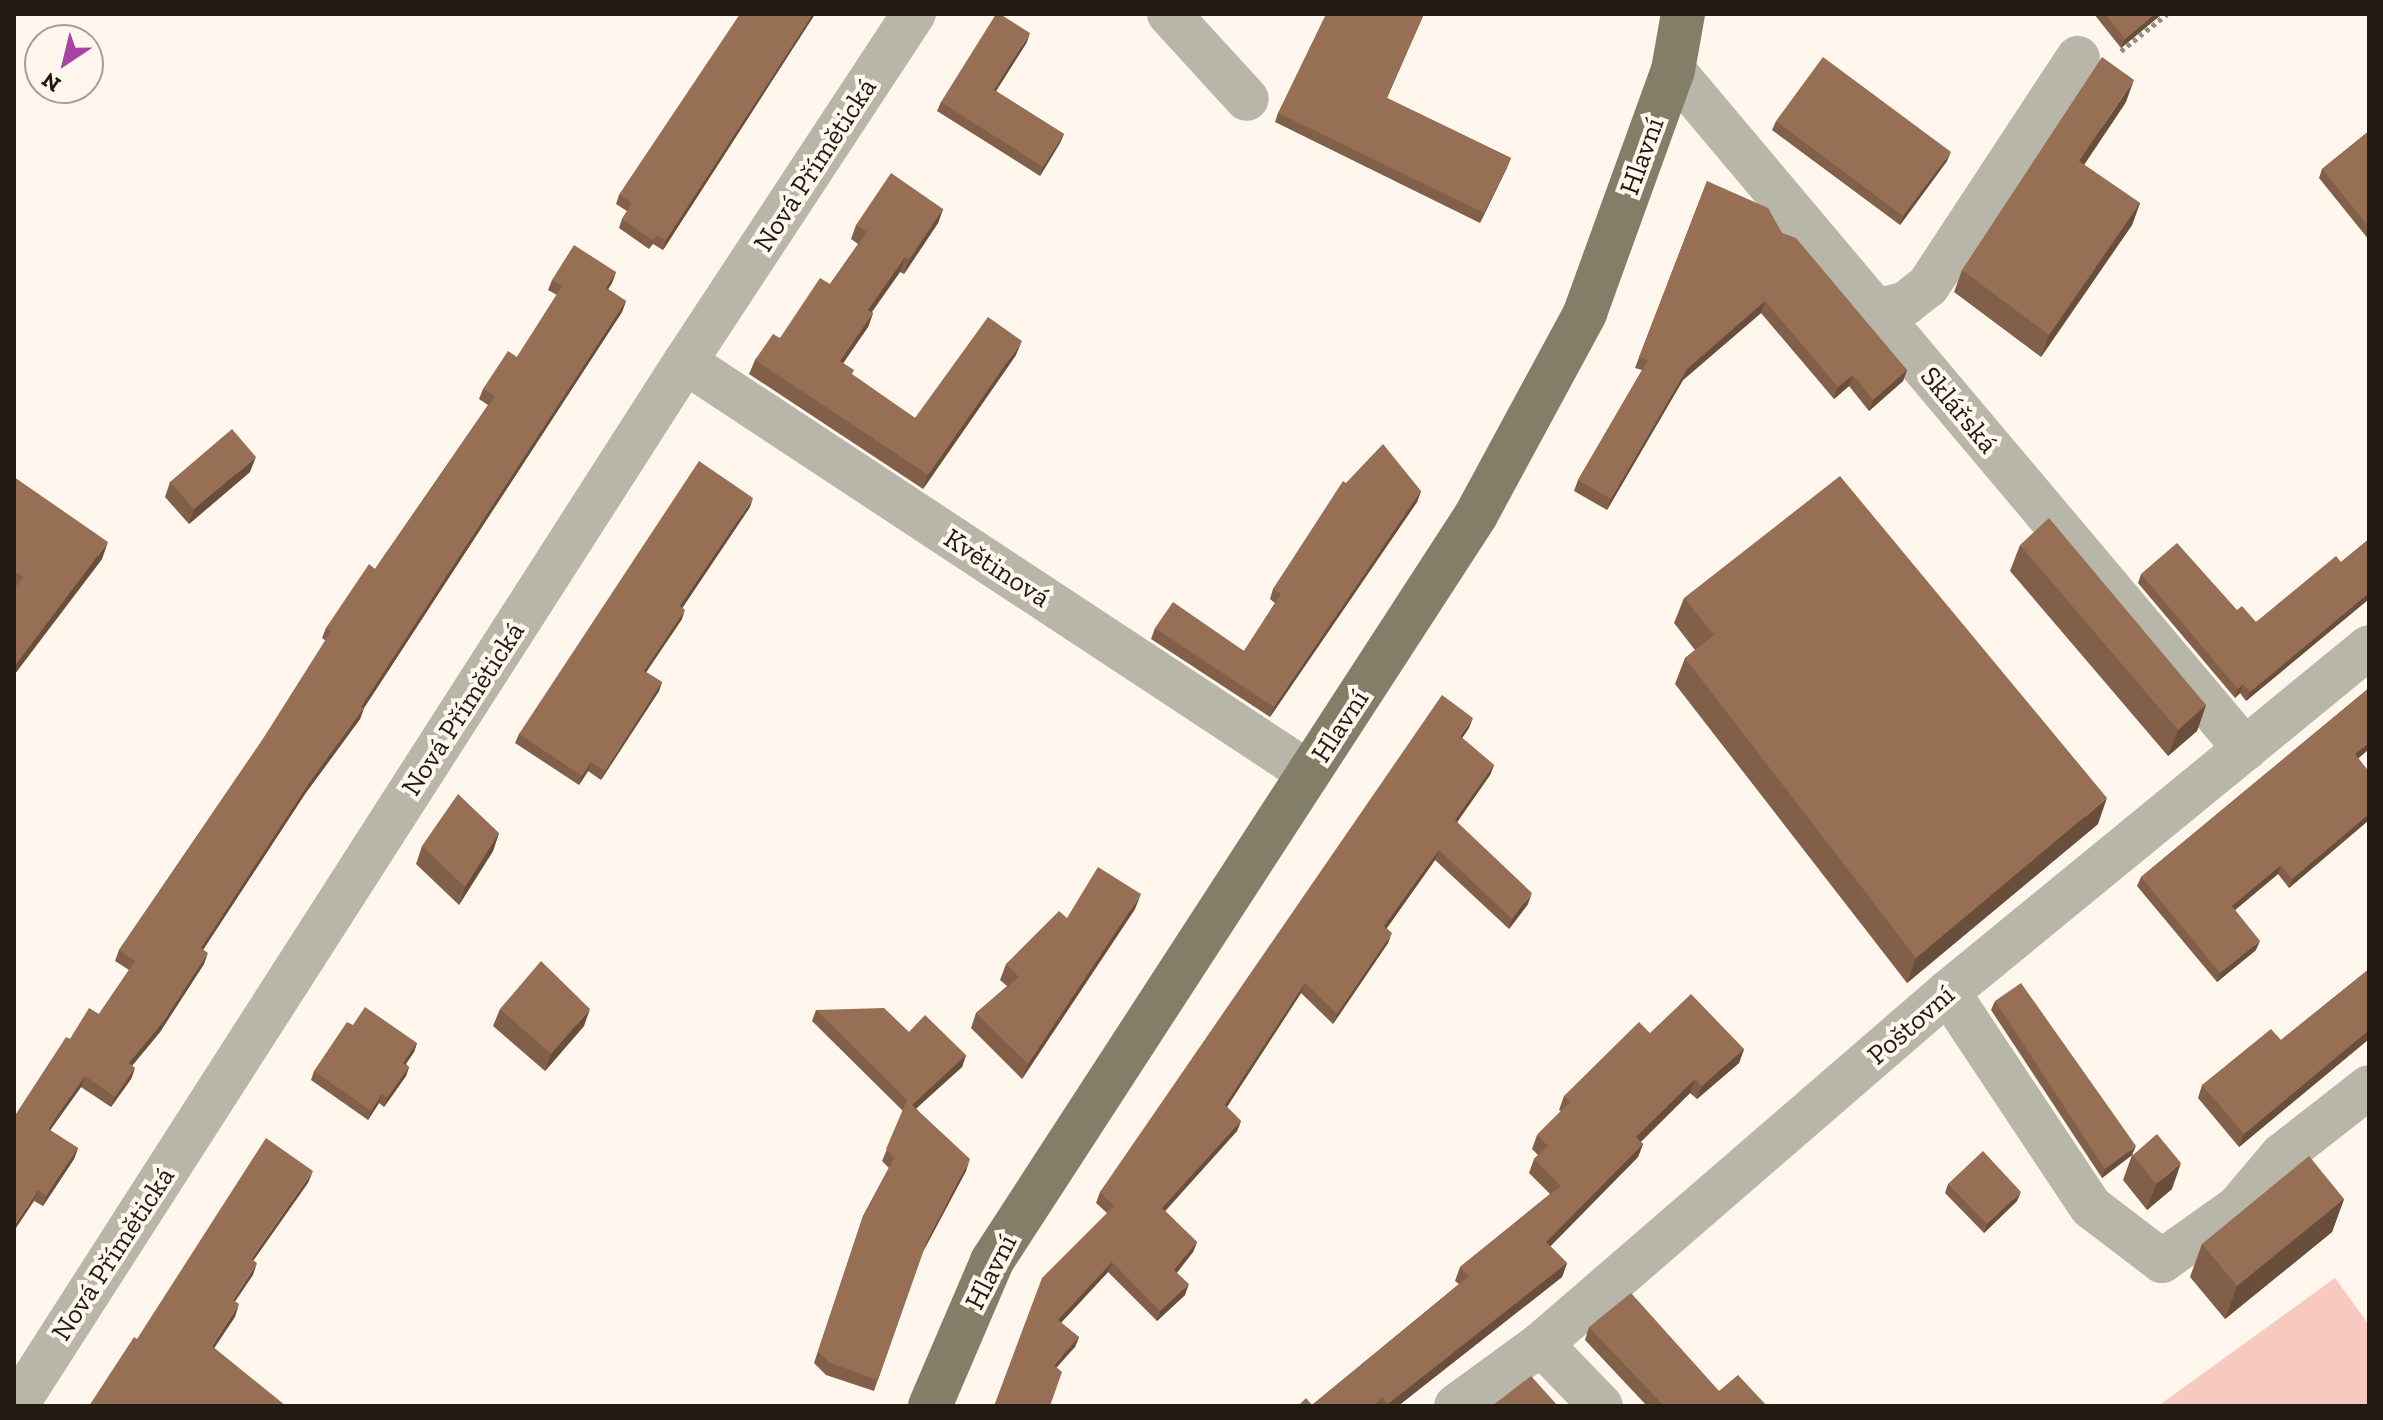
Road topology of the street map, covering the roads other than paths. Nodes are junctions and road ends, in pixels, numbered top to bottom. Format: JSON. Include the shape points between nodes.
{"nodes":[{"id":1,"x":914,"y":14,"type":"edge"},
{"id":2,"x":1169,"y":14,"type":"edge"},
{"id":3,"x":1683,"y":14,"type":"edge"},
{"id":4,"x":2078,"y":58,"type":"road end"},
{"id":5,"x":1673,"y":70,"type":"junction"},
{"id":6,"x":1247,"y":99,"type":"dead end"},
{"id":7,"x":1875,"y":311,"type":"junction"},
{"id":8,"x":685,"y":362,"type":"junction"},
{"id":9,"x":2369,"y":647,"type":"edge"},
{"id":10,"x":2245,"y":749,"type":"junction"},
{"id":11,"x":1309,"y":773,"type":"junction"},
{"id":12,"x":1948,"y":992,"type":"junction"},
{"id":13,"x":2369,"y":1087,"type":"edge"},
{"id":14,"x":1541,"y":1344,"type":"junction"},
{"id":15,"x":16,"y":1406,"type":"edge"},
{"id":16,"x":930,"y":1406,"type":"edge"},
{"id":17,"x":1456,"y":1406,"type":"edge"},
{"id":18,"x":1601,"y":1406,"type":"edge"}],
"edges":[{"from":1,"to":8,"type":"street","name":"Nová Přímětická"},
{"from":2,"to":6,"type":"street"},
{"from":3,"to":5,"type":"main road","name":"Hlavní"},
{"from":4,"to":7,"type":"street","via":[[1928,286],[1906,303]]},
{"from":5,"to":7,"type":"street","name":"Sklářská"},
{"from":5,"to":11,"type":"main road","name":"Hlavní","via":[[1585,313],[1476,515]]},
{"from":7,"to":10,"type":"street","name":"Sklářská"},
{"from":8,"to":11,"type":"street","name":"Květinová"},
{"from":8,"to":15,"type":"street","name":"Nová Přímětická"},
{"from":9,"to":10,"type":"street","name":"Poštovní"},
{"from":10,"to":12,"type":"street","name":"Poštovní"},
{"from":11,"to":16,"type":"main road","name":"Hlavní","via":[[992,1261]]},
{"from":12,"to":13,"type":"street","via":[[2091,1207],[2162,1261],[2238,1207],[2282,1155]]},
{"from":12,"to":14,"type":"street","name":"Poštovní"},
{"from":14,"to":17,"type":"street","name":"Poštovní"},
{"from":14,"to":18,"type":"street"}]}
